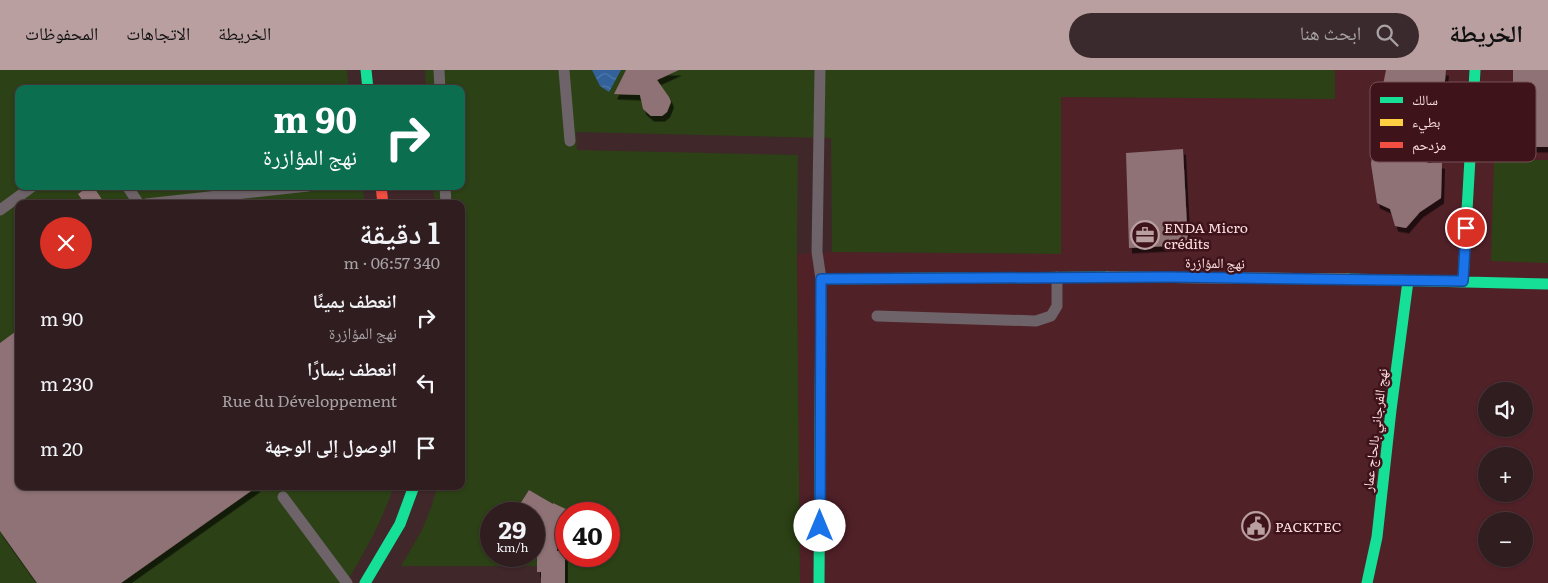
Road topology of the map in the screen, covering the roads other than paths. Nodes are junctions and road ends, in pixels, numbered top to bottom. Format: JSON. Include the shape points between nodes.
{"nodes":[{"id":1,"x":366,"y":70,"type":"edge"},
{"id":2,"x":564,"y":70,"type":"edge"},
{"id":3,"x":820,"y":70,"type":"edge"},
{"id":4,"x":441,"y":71,"type":"edge"},
{"id":5,"x":368,"y":85,"type":"edge"},
{"id":6,"x":440,"y":85,"type":"edge"},
{"id":7,"x":570,"y":141,"type":"dead end"},
{"id":8,"x":1470,"y":162,"type":"edge"},
{"id":9,"x":28,"y":190,"type":"edge"},
{"id":10,"x":272,"y":190,"type":"edge"},
{"id":11,"x":182,"y":200,"type":"edge"},
{"id":12,"x":0,"y":210,"type":"edge"},
{"id":13,"x":1057,"y":277,"type":"junction"},
{"id":14,"x":821,"y":279,"type":"junction"},
{"id":15,"x":1408,"y":281,"type":"junction"},
{"id":16,"x":1463,"y":281,"type":"junction"},
{"id":17,"x":1548,"y":284,"type":"edge"},
{"id":18,"x":877,"y":316,"type":"dead end"},
{"id":19,"x":413,"y":490,"type":"edge"},
{"id":20,"x":284,"y":497,"type":"dead end"},
{"id":21,"x":347,"y":583,"type":"edge"},
{"id":22,"x":365,"y":583,"type":"edge"},
{"id":23,"x":819,"y":583,"type":"edge"},
{"id":24,"x":1367,"y":583,"type":"edge"}],
"edges":[{"from":1,"to":5,"type":"street"},
{"from":2,"to":7,"type":"lane"},
{"from":3,"to":14,"type":"lane","via":[[817,252]]},
{"from":4,"to":6,"type":"lane"},
{"from":8,"to":16,"type":"street"},
{"from":9,"to":12,"type":"lane"},
{"from":10,"to":11,"type":"lane"},
{"from":13,"to":14,"type":"street","name":"نهج المؤازرة"},
{"from":13,"to":15,"type":"street","name":"نهج المؤازرة"},
{"from":13,"to":18,"type":"lane","via":[[1057,306],[1052,316],[1036,321]]},
{"from":14,"to":23,"type":"street"},
{"from":15,"to":16,"type":"street","name":"نهج المؤازرة"},
{"from":15,"to":24,"type":"street","name":"نهج الفرجاني بالحاج عمار","via":[[1377,538]]},
{"from":16,"to":17,"type":"street","name":"نهج المؤازرة"},
{"from":19,"to":22,"type":"street","via":[[400,524]]},
{"from":20,"to":21,"type":"lane"}]}
